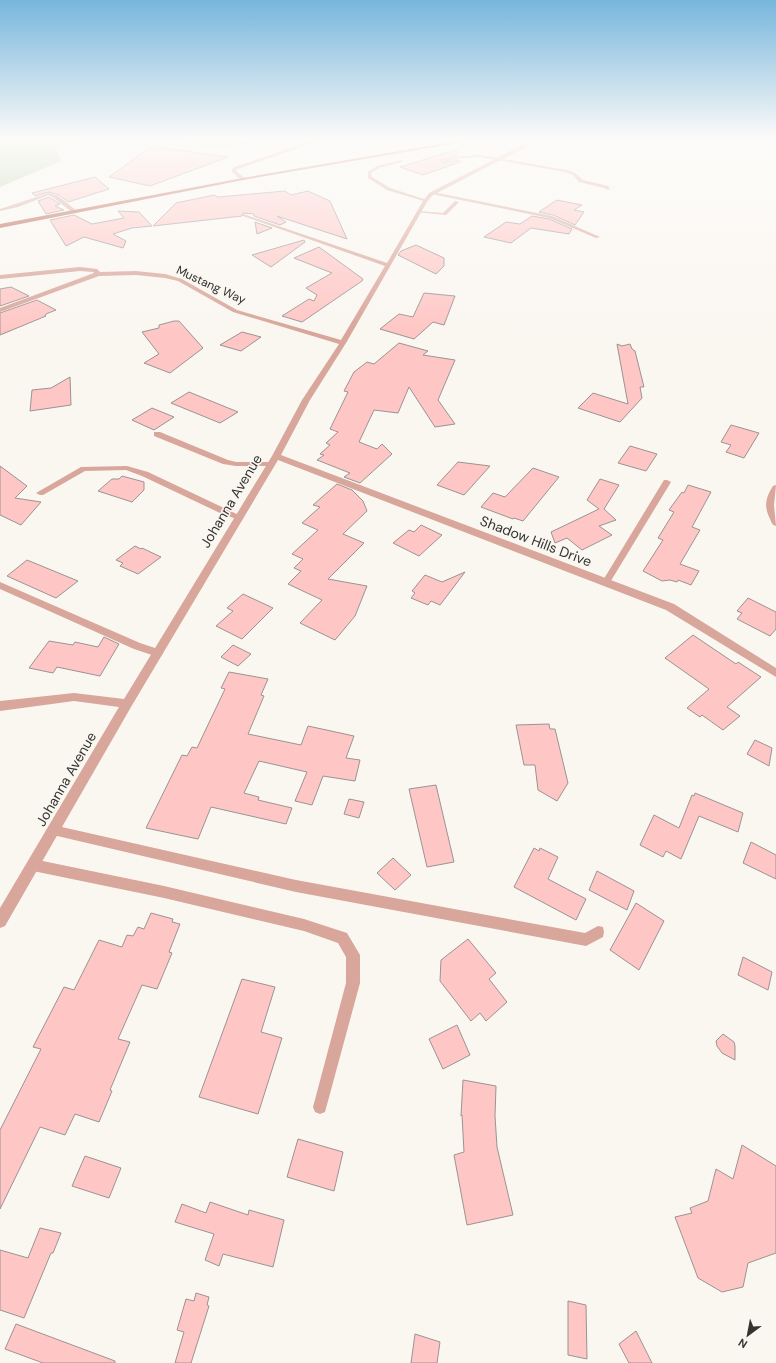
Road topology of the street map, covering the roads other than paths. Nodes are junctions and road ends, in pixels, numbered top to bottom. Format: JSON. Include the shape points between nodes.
{"nodes":[{"id":1,"x":22,"y":204,"type":"edge"},
{"id":2,"x":64,"y":204,"type":"edge"},
{"id":3,"x":118,"y":204,"type":"edge"},
{"id":4,"x":424,"y":204,"type":"edge"},
{"id":5,"x":455,"y":204,"type":"edge"},
{"id":6,"x":466,"y":204,"type":"edge"},
{"id":7,"x":469,"y":204,"type":"edge"},
{"id":8,"x":0,"y":210,"type":"edge"},
{"id":9,"x":75,"y":212,"type":"junction"},
{"id":10,"x":418,"y":212,"type":"junction"},
{"id":11,"x":245,"y":215,"type":"dead end"},
{"id":12,"x":526,"y":215,"type":"dead end"},
{"id":13,"x":0,"y":226,"type":"edge"},
{"id":14,"x":598,"y":238,"type":"dead end"},
{"id":15,"x":388,"y":264,"type":"junction"},
{"id":16,"x":98,"y":274,"type":"junction"},
{"id":17,"x":0,"y":277,"type":"edge"},
{"id":18,"x":0,"y":310,"type":"edge"},
{"id":19,"x":343,"y":343,"type":"junction"},
{"id":20,"x":157,"y":434,"type":"dead end"},
{"id":21,"x":274,"y":460,"type":"junction"},
{"id":22,"x":667,"y":482,"type":"dead end"},
{"id":23,"x":776,"y":488,"type":"edge"},
{"id":24,"x":40,"y":493,"type":"dead end"},
{"id":25,"x":239,"y":517,"type":"junction"},
{"id":26,"x":776,"y":523,"type":"edge"},
{"id":27,"x":606,"y":582,"type":"junction"},
{"id":28,"x":0,"y":586,"type":"edge"},
{"id":29,"x":158,"y":653,"type":"junction"},
{"id":30,"x":776,"y":673,"type":"edge"},
{"id":31,"x":127,"y":704,"type":"junction"},
{"id":32,"x":0,"y":706,"type":"edge"},
{"id":33,"x":53,"y":830,"type":"junction"},
{"id":34,"x":33,"y":865,"type":"junction"},
{"id":35,"x":0,"y":921,"type":"edge"},
{"id":36,"x":598,"y":932,"type":"dead end"},
{"id":37,"x":320,"y":1106,"type":"dead end"}],
"edges":[{"from":1,"to":8,"type":"lane"},
{"from":2,"to":9,"type":"lane"},
{"from":3,"to":9,"type":"main road"},
{"from":4,"to":10,"type":"street","name":"Johanna Avenue"},
{"from":5,"to":10,"type":"lane","via":[[444,214]]},
{"from":6,"to":12,"type":"lane"},
{"from":7,"to":14,"type":"lane","via":[[550,217]]},
{"from":9,"to":13,"type":"main road"},
{"from":10,"to":15,"type":"street","name":"Johanna Avenue"},
{"from":11,"to":15,"type":"street"},
{"from":15,"to":19,"type":"street","name":"Johanna Avenue"},
{"from":16,"to":17,"type":"street","via":[[95,270],[80,269]]},
{"from":16,"to":18,"type":"street","name":"Mustang Way"},
{"from":16,"to":19,"type":"street","name":"Mustang Way","via":[[136,273],[180,280],[235,311]]},
{"from":19,"to":21,"type":"street","name":"Johanna Avenue","via":[[306,400]]},
{"from":20,"to":21,"type":"lane","via":[[226,462],[236,464]]},
{"from":21,"to":25,"type":"street","name":"Johanna Avenue"},
{"from":21,"to":27,"type":"street","name":"Shadow Hills Drive"},
{"from":22,"to":27,"type":"lane"},
{"from":23,"to":26,"type":"street","via":[[770,497],[771,512]]},
{"from":24,"to":25,"type":"lane","via":[[84,469],[127,468]]},
{"from":25,"to":29,"type":"street","name":"Johanna Avenue"},
{"from":27,"to":30,"type":"street","name":"Shadow Hills Drive","via":[[670,607]]},
{"from":28,"to":29,"type":"lane"},
{"from":29,"to":31,"type":"street","name":"Johanna Avenue"},
{"from":31,"to":32,"type":"street","via":[[74,697]]},
{"from":31,"to":33,"type":"street","name":"Johanna Avenue"},
{"from":33,"to":34,"type":"street","name":"Johanna Avenue"},
{"from":33,"to":36,"type":"lane","via":[[296,886],[578,939],[586,940]]},
{"from":34,"to":35,"type":"street","name":"Johanna Avenue"},
{"from":34,"to":37,"type":"lane","via":[[304,925],[342,938],[354,955],[353,983]]}]}
